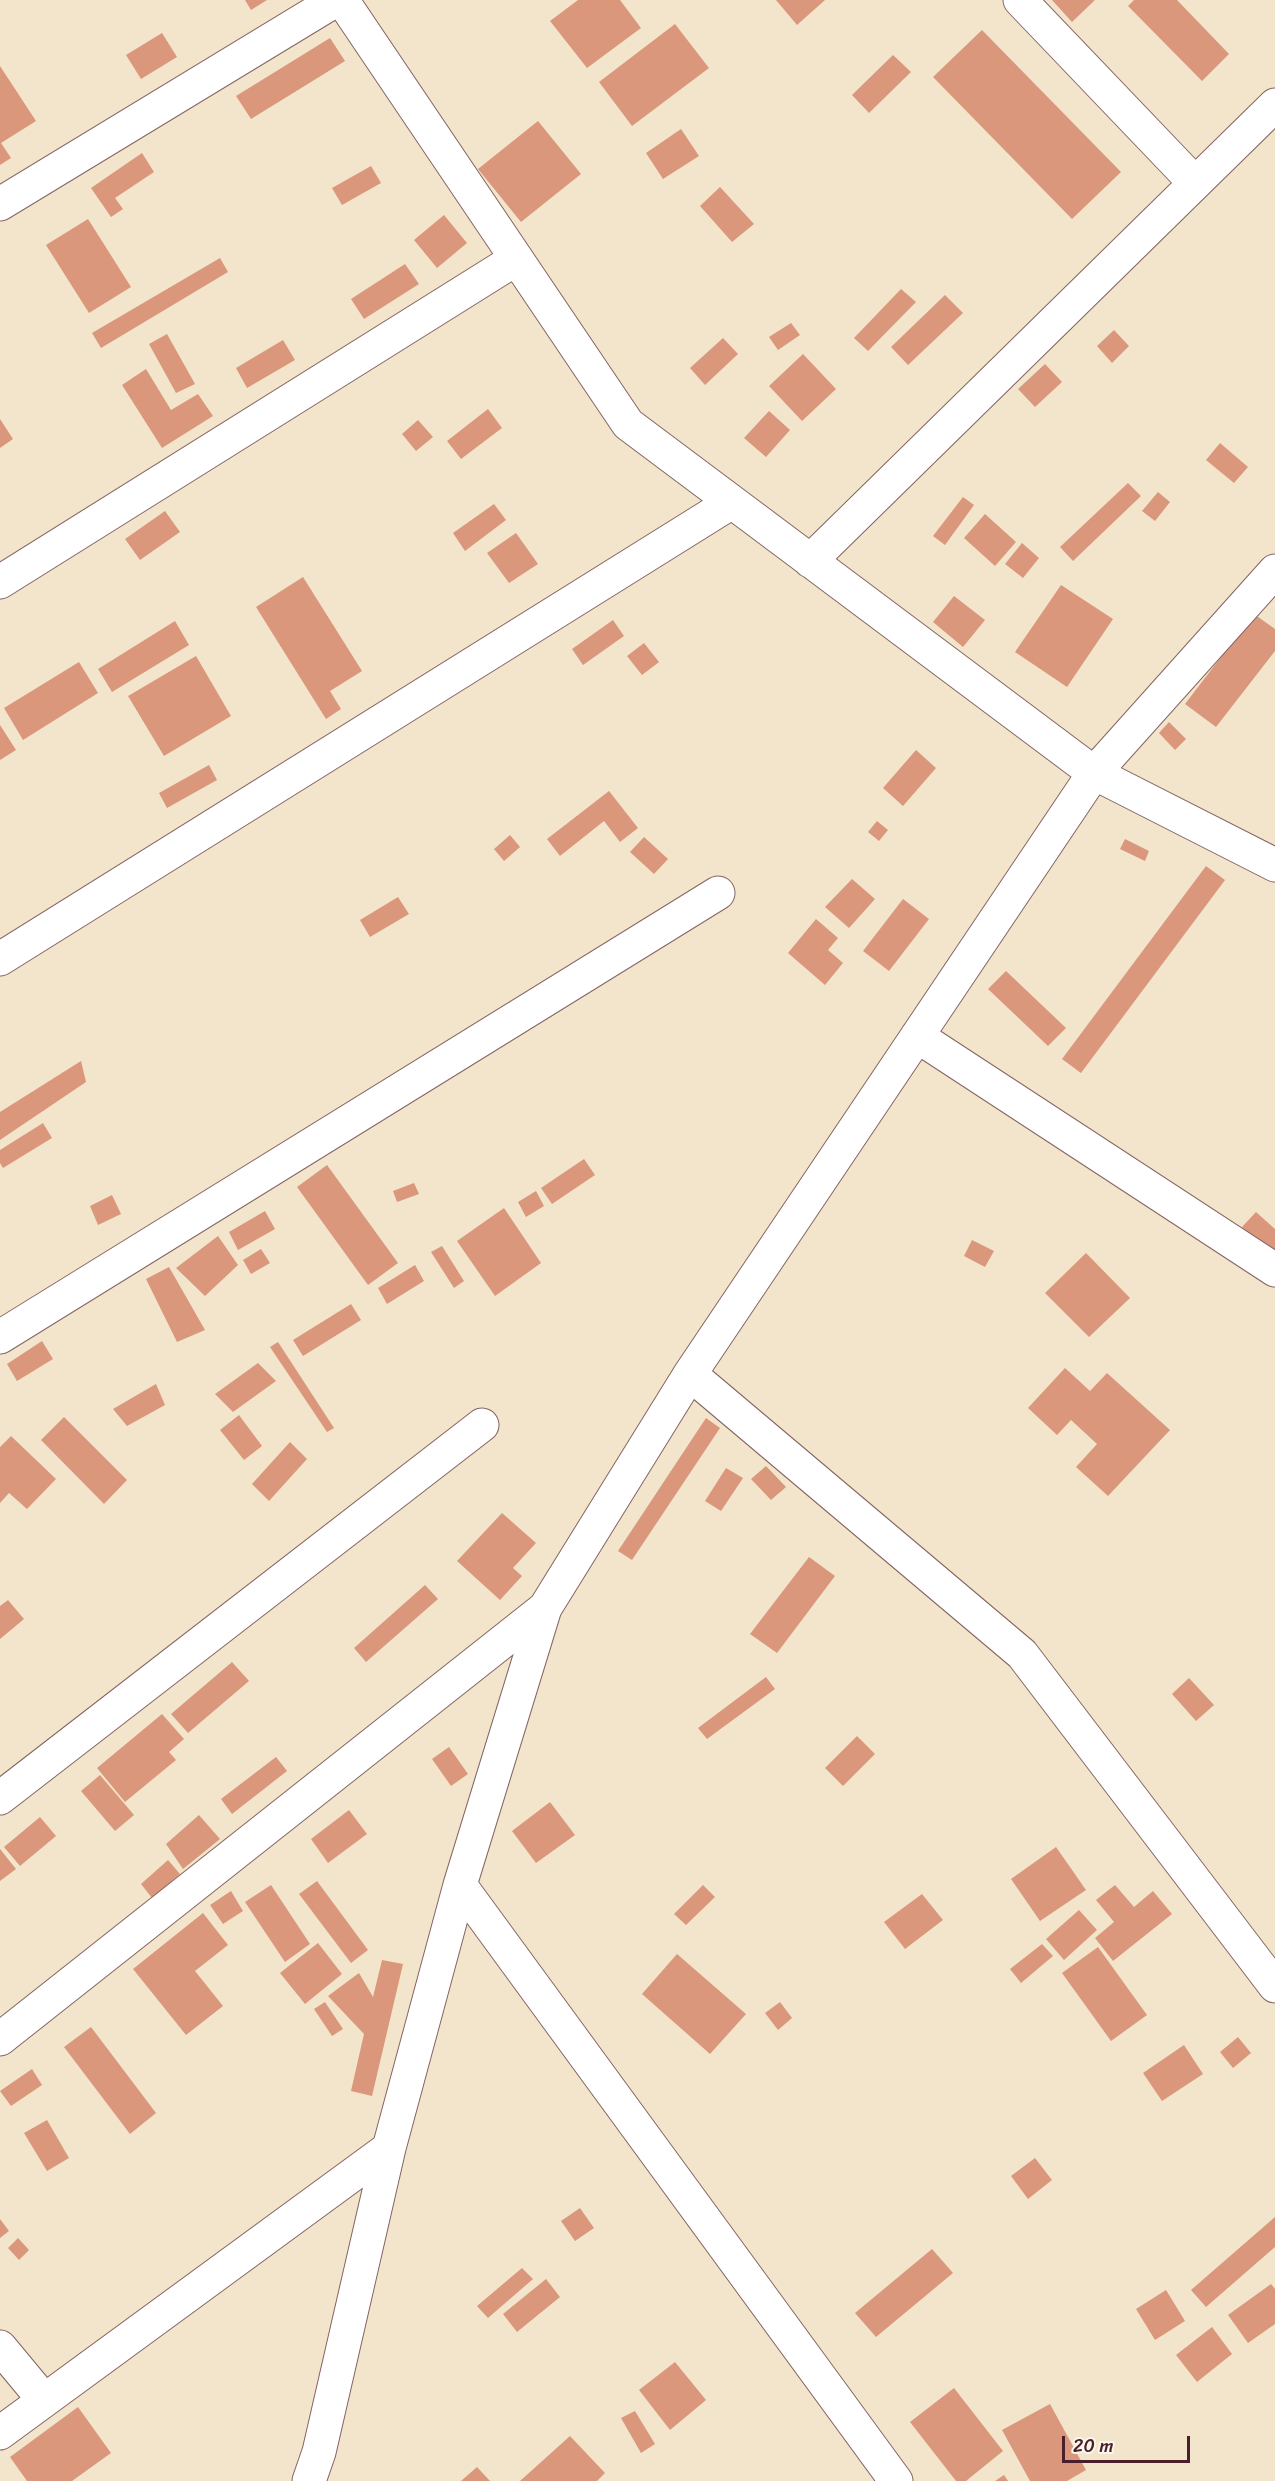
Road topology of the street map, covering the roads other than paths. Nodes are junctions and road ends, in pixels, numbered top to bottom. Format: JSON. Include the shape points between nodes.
{"nodes":[{"id":1,"x":336,"y":0,"type":"edge"},
{"id":2,"x":342,"y":0,"type":"edge"},
{"id":3,"x":1020,"y":0,"type":"edge"},
{"id":4,"x":1275,"y":105,"type":"edge"},
{"id":5,"x":1195,"y":183,"type":"junction"},
{"id":6,"x":0,"y":204,"type":"edge"},
{"id":7,"x":516,"y":259,"type":"junction"},
{"id":8,"x":732,"y":502,"type":"junction"},
{"id":9,"x":810,"y":561,"type":"junction"},
{"id":10,"x":1275,"y":570,"type":"edge"},
{"id":11,"x":0,"y":582,"type":"edge"},
{"id":12,"x":1094,"y":773,"type":"junction"},
{"id":13,"x":1275,"y":865,"type":"edge"},
{"id":14,"x":718,"y":894,"type":"dead end"},
{"id":15,"x":0,"y":959,"type":"edge"},
{"id":16,"x":917,"y":1036,"type":"junction"},
{"id":17,"x":1275,"y":1270,"type":"edge"},
{"id":18,"x":0,"y":1336,"type":"edge"},
{"id":19,"x":690,"y":1374,"type":"junction"},
{"id":20,"x":482,"y":1425,"type":"dead end"},
{"id":21,"x":545,"y":1608,"type":"junction"},
{"id":22,"x":0,"y":1798,"type":"edge"},
{"id":23,"x":460,"y":1885,"type":"junction"},
{"id":24,"x":1275,"y":1986,"type":"edge"},
{"id":25,"x":0,"y":2039,"type":"edge"},
{"id":26,"x":389,"y":2148,"type":"junction"},
{"id":27,"x":0,"y":2347,"type":"edge"},
{"id":28,"x":44,"y":2400,"type":"junction"},
{"id":29,"x":0,"y":2433,"type":"edge"},
{"id":30,"x":309,"y":2481,"type":"edge"},
{"id":31,"x":896,"y":2481,"type":"edge"}],
"edges":[{"from":1,"to":6,"type":"street"},
{"from":2,"to":7,"type":"street"},
{"from":3,"to":5,"type":"street"},
{"from":4,"to":5,"type":"street"},
{"from":5,"to":9,"type":"street"},
{"from":7,"to":8,"type":"street","via":[[628,424]]},
{"from":7,"to":11,"type":"street"},
{"from":8,"to":9,"type":"street"},
{"from":8,"to":15,"type":"street"},
{"from":9,"to":12,"type":"street"},
{"from":10,"to":12,"type":"street"},
{"from":12,"to":13,"type":"street"},
{"from":12,"to":16,"type":"street"},
{"from":14,"to":18,"type":"street"},
{"from":16,"to":17,"type":"street"},
{"from":16,"to":19,"type":"street"},
{"from":19,"to":21,"type":"street"},
{"from":19,"to":24,"type":"street","via":[[1022,1654]]},
{"from":20,"to":22,"type":"street"},
{"from":21,"to":23,"type":"street"},
{"from":21,"to":25,"type":"street"},
{"from":23,"to":26,"type":"street"},
{"from":23,"to":31,"type":"street"},
{"from":26,"to":28,"type":"street"},
{"from":26,"to":30,"type":"street"},
{"from":27,"to":28,"type":"street"},
{"from":28,"to":29,"type":"street"}]}
